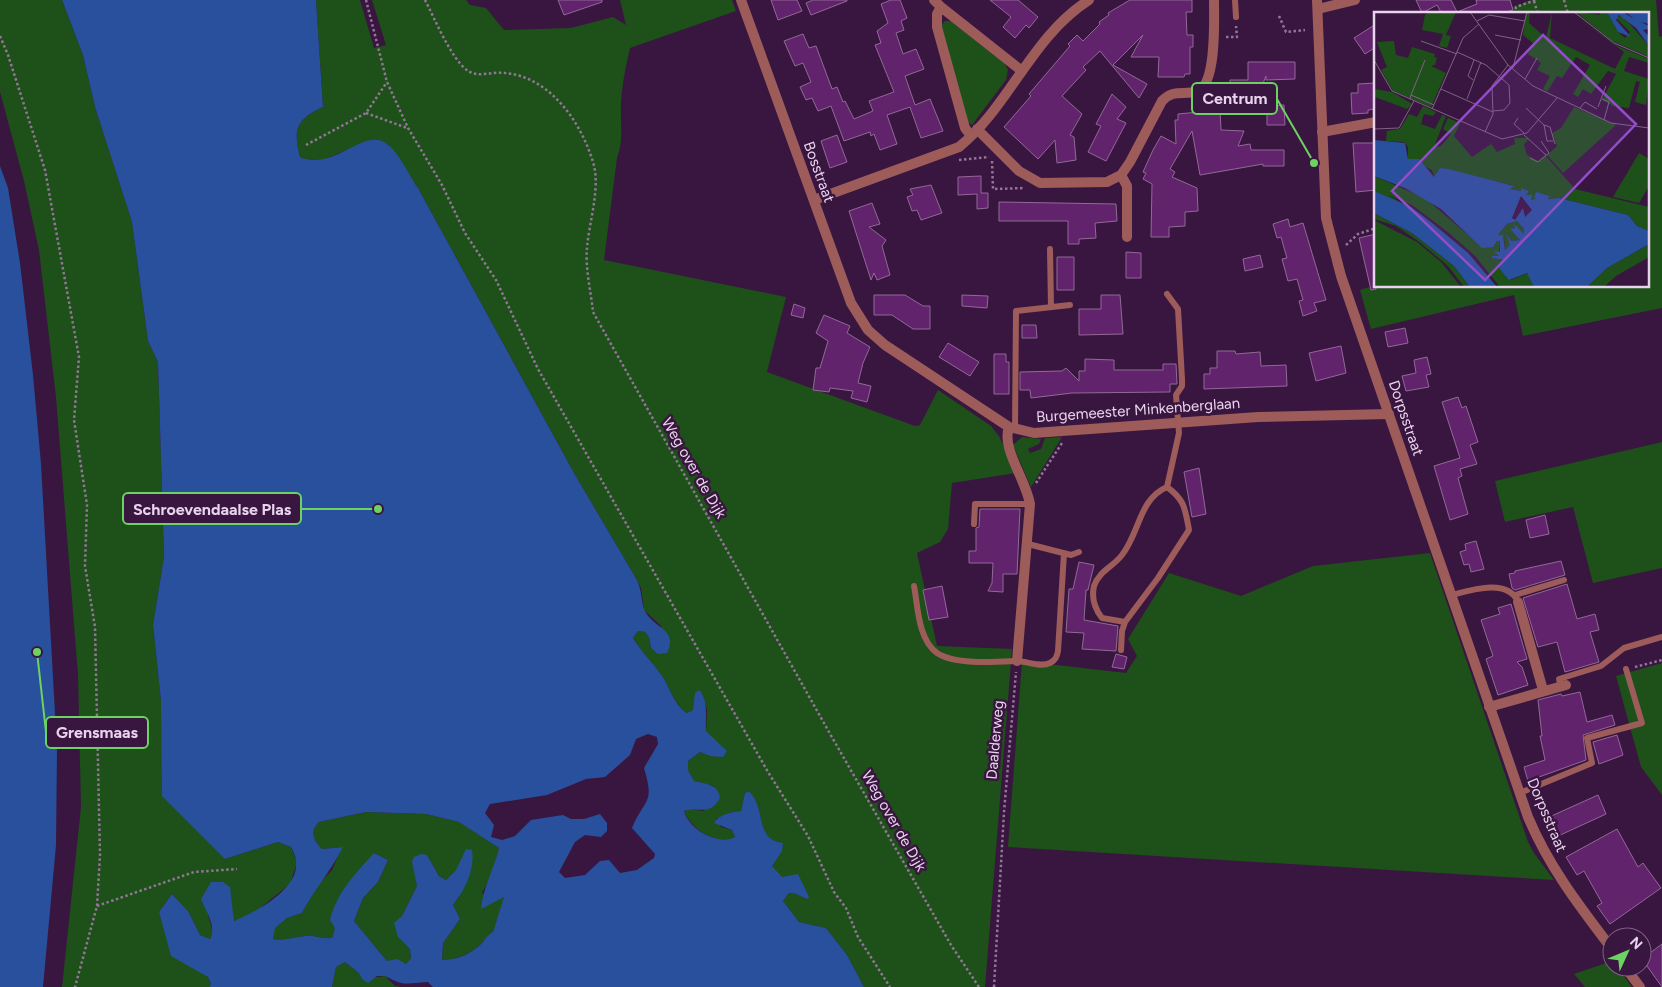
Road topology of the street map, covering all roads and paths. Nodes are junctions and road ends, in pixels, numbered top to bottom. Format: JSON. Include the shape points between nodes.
{"nodes":[{"id":1,"x":366,"y":0,"type":"edge"},
{"id":2,"x":425,"y":0,"type":"edge"},
{"id":3,"x":741,"y":0,"type":"edge"},
{"id":4,"x":1089,"y":0,"type":"edge"},
{"id":5,"x":1214,"y":0,"type":"edge"},
{"id":6,"x":1235,"y":0,"type":"edge"},
{"id":7,"x":1355,"y":0,"type":"edge"},
{"id":8,"x":1535,"y":0,"type":"edge"},
{"id":9,"x":938,"y":3,"type":"edge"},
{"id":10,"x":1318,"y":4,"type":"edge"},
{"id":11,"x":1515,"y":12,"type":"edge"},
{"id":12,"x":1236,"y":16,"type":"joint"},
{"id":13,"x":1279,"y":16,"type":"dead end"},
{"id":14,"x":1305,"y":30,"type":"dead end"},
{"id":15,"x":0,"y":36,"type":"edge"},
{"id":16,"x":1215,"y":38,"type":"junction"},
{"id":17,"x":1022,"y":71,"type":"junction"},
{"id":18,"x":387,"y":82,"type":"junction"},
{"id":19,"x":366,"y":113,"type":"junction"},
{"id":20,"x":1374,"y":122,"type":"edge"},
{"id":21,"x":408,"y":128,"type":"junction"},
{"id":22,"x":1322,"y":132,"type":"junction"},
{"id":23,"x":974,"y":133,"type":"junction"},
{"id":24,"x":306,"y":145,"type":"dead end"},
{"id":25,"x":937,"y":156,"type":"junction"},
{"id":26,"x":1121,"y":175,"type":"junction"},
{"id":27,"x":1040,"y":183,"type":"junction"},
{"id":28,"x":814,"y":200,"type":"junction"},
{"id":29,"x":1374,"y":229,"type":"edge"},
{"id":30,"x":1127,"y":237,"type":"dead end"},
{"id":31,"x":1050,"y":250,"type":"dead end"},
{"id":32,"x":1334,"y":252,"type":"junction"},
{"id":33,"x":1167,"y":294,"type":"dead end"},
{"id":34,"x":1070,"y":305,"type":"dead end"},
{"id":35,"x":1051,"y":307,"type":"junction"},
{"id":36,"x":885,"y":345,"type":"joint"},
{"id":37,"x":1389,"y":414,"type":"junction"},
{"id":38,"x":1176,"y":423,"type":"junction"},
{"id":39,"x":1012,"y":428,"type":"junction"},
{"id":40,"x":1066,"y":430,"type":"junction"},
{"id":41,"x":1167,"y":486,"type":"junction"},
{"id":42,"x":1029,"y":500,"type":"junction"},
{"id":43,"x":974,"y":524,"type":"dead end"},
{"id":44,"x":1028,"y":544,"type":"junction"},
{"id":45,"x":1080,"y":552,"type":"dead end"},
{"id":46,"x":1064,"y":553,"type":"junction"},
{"id":47,"x":1564,"y":580,"type":"dead end"},
{"id":48,"x":914,"y":586,"type":"dead end"},
{"id":49,"x":1452,"y":595,"type":"junction"},
{"id":50,"x":1516,"y":598,"type":"junction"},
{"id":51,"x":1125,"y":622,"type":"junction"},
{"id":52,"x":1662,"y":637,"type":"edge"},
{"id":53,"x":1121,"y":650,"type":"dead end"},
{"id":54,"x":1662,"y":660,"type":"edge"},
{"id":55,"x":1017,"y":661,"type":"junction"},
{"id":56,"x":1626,"y":669,"type":"joint"},
{"id":57,"x":1563,"y":686,"type":"joint"},
{"id":58,"x":1543,"y":690,"type":"junction"},
{"id":59,"x":1490,"y":707,"type":"junction"},
{"id":60,"x":1520,"y":792,"type":"junction"},
{"id":61,"x":237,"y":869,"type":"dead end"},
{"id":62,"x":97,"y":906,"type":"junction"},
{"id":63,"x":1602,"y":936,"type":"edge"},
{"id":64,"x":75,"y":987,"type":"edge"},
{"id":65,"x":890,"y":987,"type":"edge"},
{"id":66,"x":978,"y":987,"type":"edge"},
{"id":67,"x":994,"y":987,"type":"edge"}],
"edges":[{"from":1,"to":18,"type":"path"},
{"from":2,"to":66,"type":"path","name":"Weg over de Dijk","via":[[460,63],[469,71],[476,74],[505,72],[526,78],[547,90],[579,126],[594,164],[594,201],[586,250],[592,312],[829,732]]},
{"from":3,"to":28,"type":"street","name":"Bosstraat"},
{"from":4,"to":17,"type":"street","via":[[1044,40]]},
{"from":5,"to":16,"type":"street"},
{"from":6,"to":12,"type":"lane"},
{"from":7,"to":10,"type":"street"},
{"from":8,"to":11,"type":"path","via":[[1516,7]]},
{"from":9,"to":17,"type":"street"},
{"from":9,"to":23,"type":"street","via":[[937,27],[965,128]]},
{"from":10,"to":22,"type":"street","name":"Dorpsstraat"},
{"from":12,"to":16,"type":"path","via":[[1237,37]]},
{"from":13,"to":14,"type":"path","via":[[1286,32]]},
{"from":15,"to":62,"type":"path","via":[[45,170],[79,357],[74,420],[86,504],[85,566],[95,627],[100,855]]},
{"from":16,"to":26,"type":"street","via":[[1202,88],[1196,92],[1176,92],[1162,101]]},
{"from":17,"to":23,"type":"street"},
{"from":18,"to":19,"type":"path"},
{"from":18,"to":21,"type":"path"},
{"from":19,"to":21,"type":"path"},
{"from":19,"to":24,"type":"path"},
{"from":20,"to":22,"type":"street"},
{"from":21,"to":65,"type":"path","via":[[442,185],[465,233],[496,280],[538,369],[768,772],[808,836],[834,892]]},
{"from":22,"to":32,"type":"street","name":"Dorpsstraat","via":[[1326,218]]},
{"from":23,"to":25,"type":"street","via":[[954,150]]},
{"from":23,"to":27,"type":"street","via":[[1019,171]]},
{"from":25,"to":27,"type":"path","via":[[944,162],[992,157],[993,189],[1037,188]]},
{"from":25,"to":28,"type":"street"},
{"from":26,"to":27,"type":"street","via":[[1107,182]]},
{"from":26,"to":30,"type":"street","via":[[1127,186]]},
{"from":28,"to":36,"type":"street","name":"Bosstraat","via":[[851,303],[868,330]]},
{"from":29,"to":32,"type":"path","via":[[1358,234],[1344,248]]},
{"from":31,"to":35,"type":"lane"},
{"from":32,"to":37,"type":"street","name":"Dorpsstraat"},
{"from":33,"to":38,"type":"lane","via":[[1178,309],[1181,338],[1182,386],[1176,395]]},
{"from":34,"to":35,"type":"lane"},
{"from":35,"to":39,"type":"lane","via":[[1016,311]]},
{"from":36,"to":39,"type":"street","name":"Burgemeester Minkenberglaan"},
{"from":37,"to":38,"type":"street","name":"Burgemeester Minkenberglaan","via":[[1258,417]]},
{"from":37,"to":49,"type":"street","name":"Dorpsstraat"},
{"from":38,"to":40,"type":"street","name":"Burgemeester Minkenberglaan"},
{"from":38,"to":41,"type":"lane","via":[[1179,433]]},
{"from":39,"to":40,"type":"street","name":"Burgemeester Minkenberglaan","via":[[1034,433]]},
{"from":39,"to":42,"type":"street","via":[[1006,435],[1009,450],[1025,483]]},
{"from":40,"to":42,"type":"path","via":[[1065,438]]},
{"from":41,"to":51,"type":"lane","via":[[1179,495],[1189,530]]},
{"from":41,"to":51,"type":"lane","via":[[1149,498],[1130,543],[1099,576],[1094,588],[1094,608],[1102,618]]},
{"from":42,"to":43,"type":"lane","via":[[975,504]]},
{"from":42,"to":44,"type":"street"},
{"from":44,"to":46,"type":"lane"},
{"from":44,"to":55,"type":"street"},
{"from":45,"to":46,"type":"lane"},
{"from":46,"to":55,"type":"lane","via":[[1056,658],[1044,665]]},
{"from":47,"to":50,"type":"lane"},
{"from":48,"to":55,"type":"lane","via":[[924,635],[937,652],[969,661]]},
{"from":49,"to":50,"type":"lane","via":[[1489,587],[1505,589]]},
{"from":49,"to":59,"type":"street","name":"Dorpsstraat"},
{"from":50,"to":58,"type":"street"},
{"from":51,"to":53,"type":"lane"},
{"from":52,"to":57,"type":"lane","via":[[1624,648],[1601,666],[1559,678]]},
{"from":54,"to":56,"type":"path"},
{"from":55,"to":67,"type":"path","name":"Daalderweg"},
{"from":56,"to":60,"type":"lane","via":[[1642,723],[1587,738],[1592,763]]},
{"from":57,"to":58,"type":"street"},
{"from":58,"to":59,"type":"street"},
{"from":59,"to":60,"type":"street","name":"Dorpsstraat"},
{"from":60,"to":63,"type":"street","name":"Dorpsstraat","via":[[1538,841]]},
{"from":61,"to":62,"type":"path","via":[[194,872]]},
{"from":62,"to":64,"type":"path"}]}
